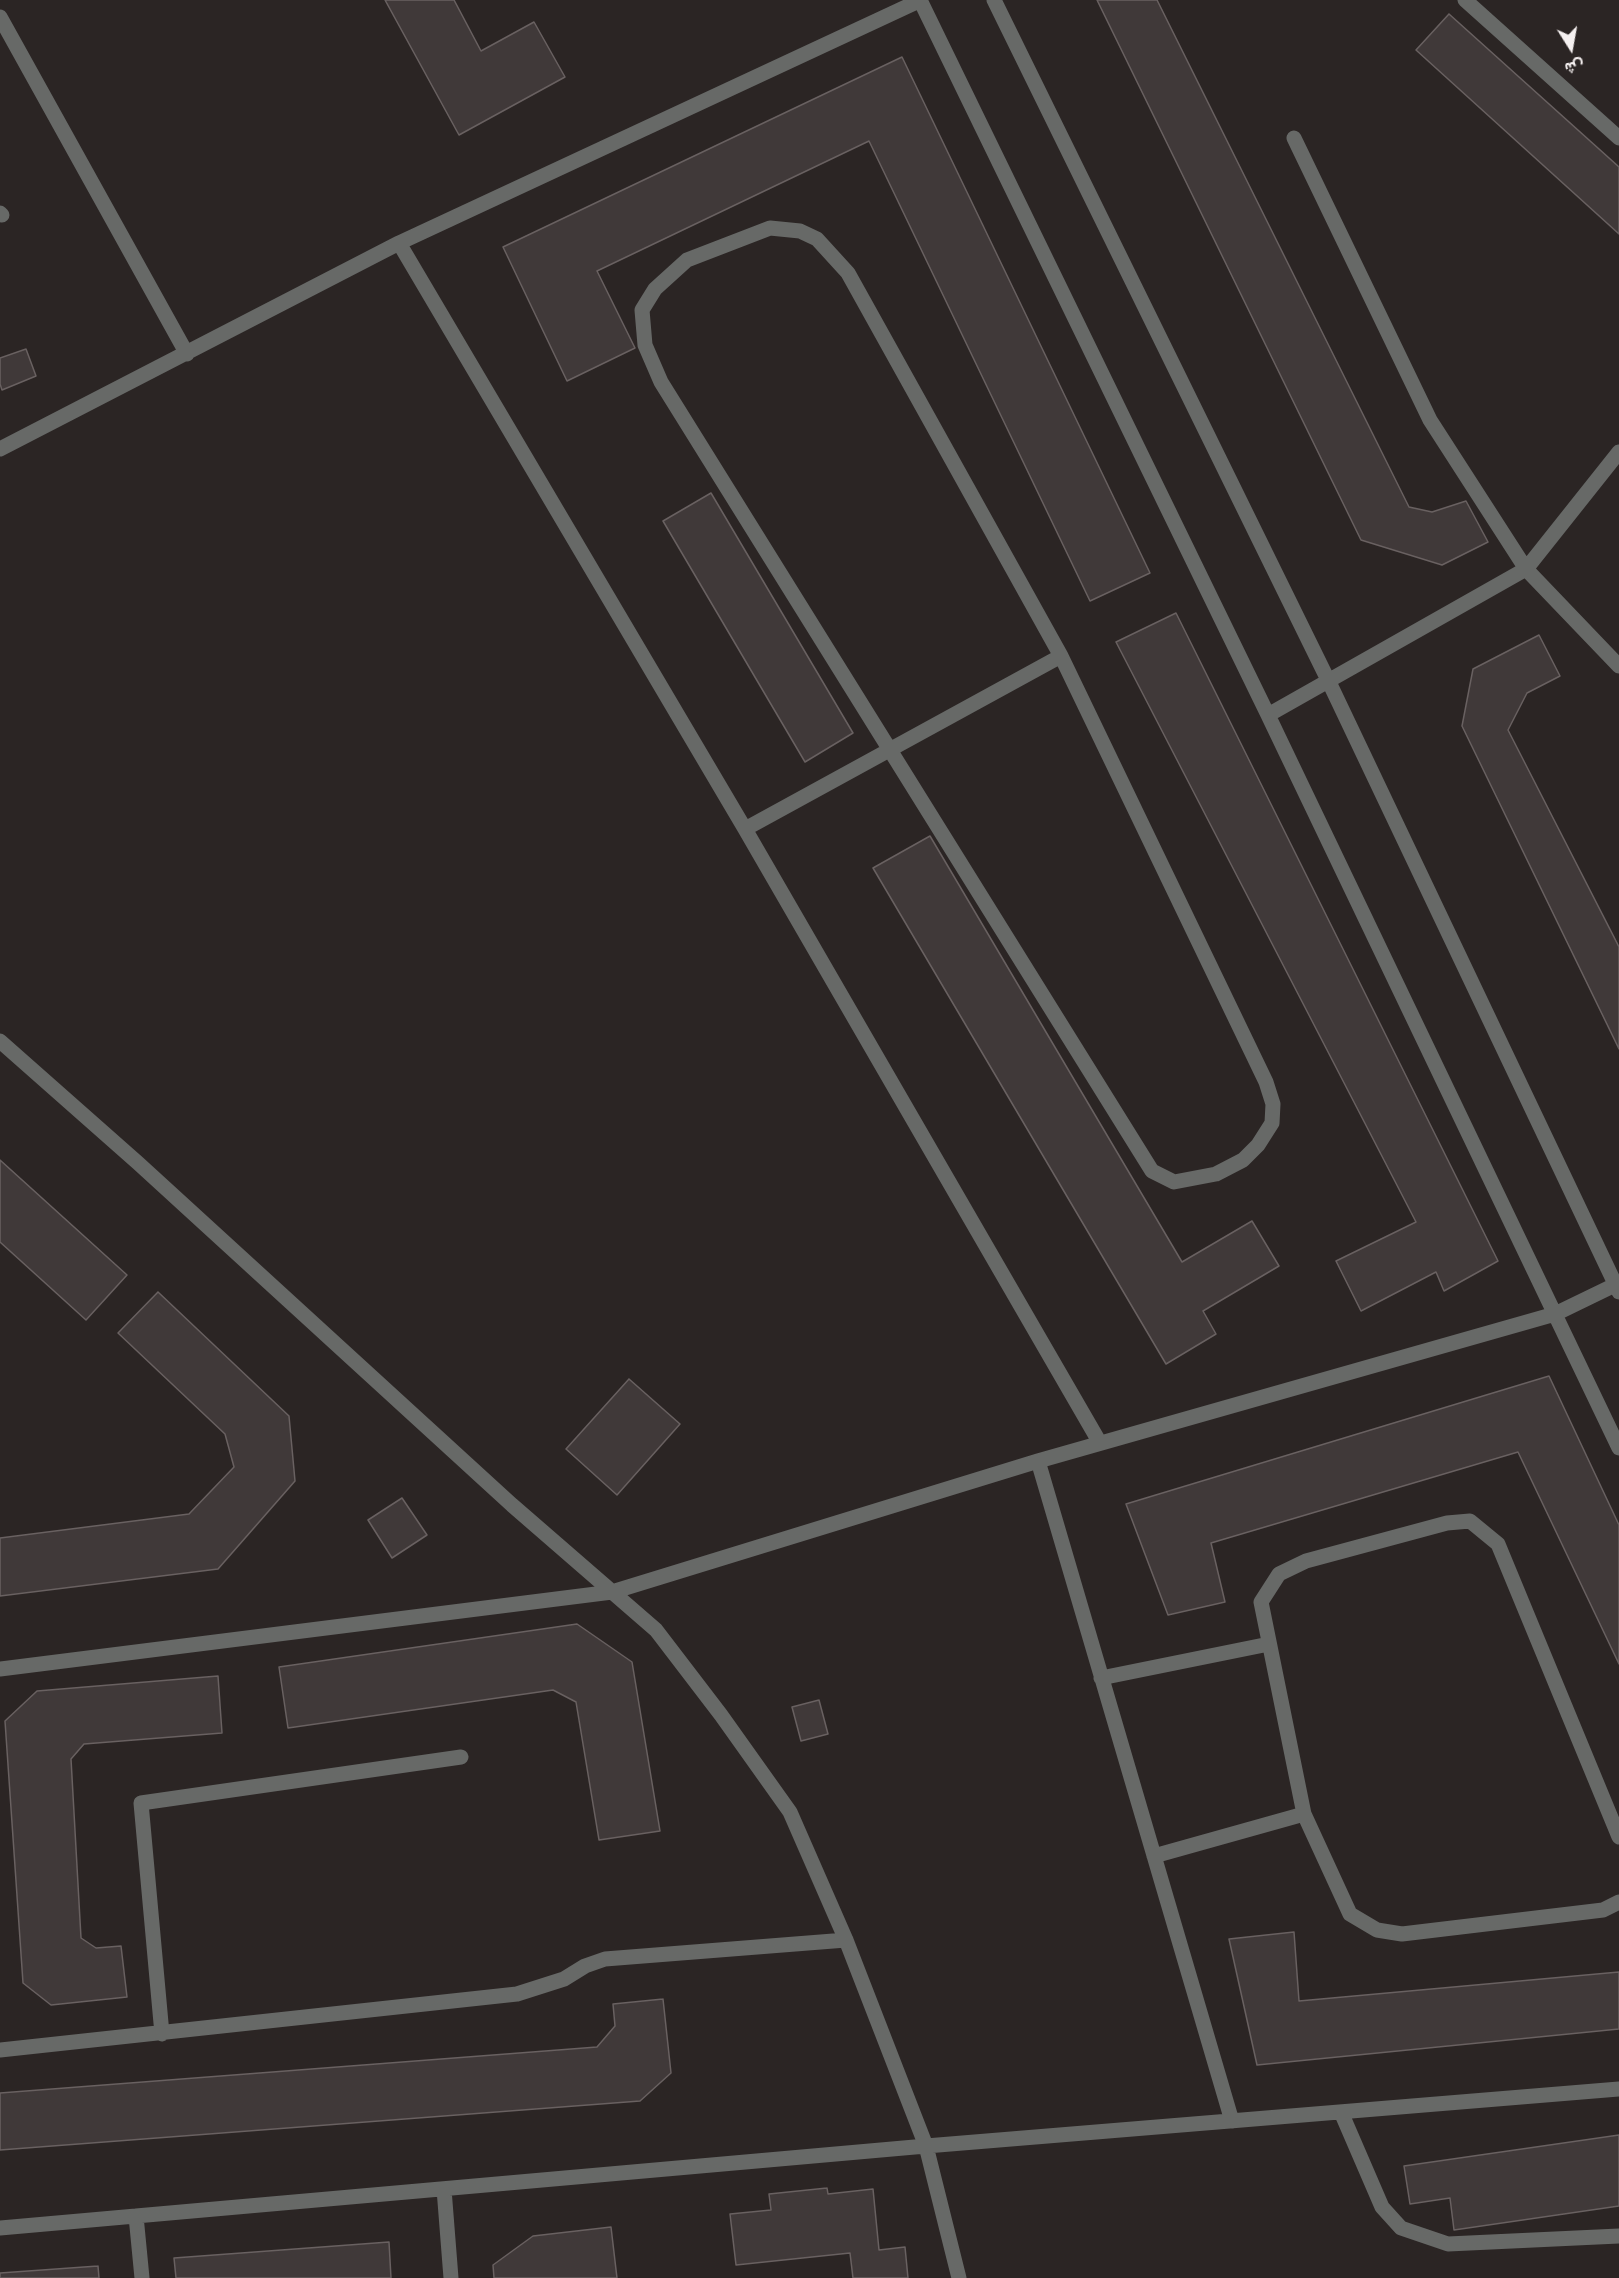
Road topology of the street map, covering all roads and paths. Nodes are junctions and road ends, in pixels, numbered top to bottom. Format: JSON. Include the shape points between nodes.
{"nodes":[{"id":1,"x":920,"y":0,"type":"edge"},
{"id":2,"x":994,"y":0,"type":"edge"},
{"id":3,"x":1465,"y":0,"type":"edge"},
{"id":4,"x":0,"y":17,"type":"edge"},
{"id":5,"x":1294,"y":138,"type":"dead end"},
{"id":6,"x":1619,"y":138,"type":"edge"},
{"id":7,"x":399,"y":243,"type":"junction"},
{"id":8,"x":187,"y":354,"type":"junction"},
{"id":9,"x":0,"y":449,"type":"edge"},
{"id":10,"x":1619,"y":452,"type":"edge"},
{"id":11,"x":1526,"y":569,"type":"junction"},
{"id":12,"x":1061,"y":656,"type":"junction"},
{"id":13,"x":1619,"y":666,"type":"edge"},
{"id":14,"x":1329,"y":682,"type":"junction"},
{"id":15,"x":1268,"y":715,"type":"junction"},
{"id":16,"x":890,"y":749,"type":"junction"},
{"id":17,"x":746,"y":829,"type":"junction"},
{"id":18,"x":0,"y":1041,"type":"edge"},
{"id":19,"x":1618,"y":1287,"type":"edge"},
{"id":20,"x":1555,"y":1314,"type":"junction"},
{"id":21,"x":1100,"y":1443,"type":"junction"},
{"id":22,"x":1619,"y":1448,"type":"edge"},
{"id":23,"x":1038,"y":1461,"type":"junction"},
{"id":24,"x":612,"y":1592,"type":"junction"},
{"id":25,"x":1269,"y":1644,"type":"junction"},
{"id":26,"x":0,"y":1670,"type":"edge"},
{"id":27,"x":1101,"y":1678,"type":"junction"},
{"id":28,"x":461,"y":1757,"type":"dead end"},
{"id":29,"x":1304,"y":1814,"type":"junction"},
{"id":30,"x":1619,"y":1838,"type":"edge"},
{"id":31,"x":1154,"y":1856,"type":"junction"},
{"id":32,"x":1619,"y":1902,"type":"edge"},
{"id":33,"x":846,"y":1940,"type":"junction"},
{"id":34,"x":162,"y":2034,"type":"junction"},
{"id":35,"x":0,"y":2050,"type":"edge"},
{"id":36,"x":1619,"y":2089,"type":"edge"},
{"id":37,"x":1341,"y":2112,"type":"junction"},
{"id":38,"x":1232,"y":2121,"type":"junction"},
{"id":39,"x":926,"y":2146,"type":"junction"},
{"id":40,"x":444,"y":2189,"type":"junction"},
{"id":41,"x":136,"y":2216,"type":"junction"},
{"id":42,"x":0,"y":2228,"type":"edge"},
{"id":43,"x":1619,"y":2236,"type":"edge"},
{"id":44,"x":142,"y":2278,"type":"edge"},
{"id":45,"x":451,"y":2278,"type":"edge"},
{"id":46,"x":959,"y":2278,"type":"edge"}],
"edges":[{"from":1,"to":7,"type":"street"},
{"from":1,"to":15,"type":"street"},
{"from":2,"to":14,"type":"street"},
{"from":3,"to":6,"type":"street"},
{"from":4,"to":8,"type":"street"},
{"from":5,"to":11,"type":"street","via":[[1430,420]]},
{"from":7,"to":8,"type":"street"},
{"from":7,"to":17,"type":"street"},
{"from":8,"to":9,"type":"street"},
{"from":10,"to":11,"type":"street"},
{"from":11,"to":13,"type":"street"},
{"from":11,"to":14,"type":"street"},
{"from":12,"to":16,"type":"street"},
{"from":12,"to":16,"type":"street","via":[[1266,1082],[1273,1104],[1272,1123],[1243,1160],[1216,1174],[1173,1182],[1152,1172]]},
{"from":12,"to":16,"type":"street","via":[[848,273],[833,254],[817,238],[800,231],[770,228],[687,260],[655,289],[642,310],[645,345],[661,382]]},
{"from":14,"to":15,"type":"street"},
{"from":14,"to":19,"type":"street"},
{"from":15,"to":20,"type":"street"},
{"from":16,"to":17,"type":"street"},
{"from":17,"to":21,"type":"street"},
{"from":18,"to":24,"type":"street"},
{"from":19,"to":20,"type":"street"},
{"from":20,"to":21,"type":"street"},
{"from":20,"to":22,"type":"street"},
{"from":21,"to":23,"type":"street"},
{"from":23,"to":24,"type":"street"},
{"from":23,"to":27,"type":"street"},
{"from":24,"to":26,"type":"street"},
{"from":24,"to":33,"type":"street","via":[[656,1630],[790,1812]]},
{"from":25,"to":27,"type":"street"},
{"from":25,"to":29,"type":"street"},
{"from":25,"to":30,"type":"street","via":[[1260,1602],[1279,1574],[1306,1561],[1447,1523],[1470,1521],[1498,1544]]},
{"from":27,"to":31,"type":"street"},
{"from":28,"to":34,"type":"street","via":[[141,1803]]},
{"from":29,"to":31,"type":"street"},
{"from":29,"to":32,"type":"street","via":[[1350,1914],[1377,1930],[1402,1934],[1603,1910]]},
{"from":31,"to":38,"type":"street"},
{"from":33,"to":34,"type":"street","via":[[605,1959],[564,1979],[517,1994]]},
{"from":33,"to":39,"type":"street"},
{"from":34,"to":35,"type":"street"},
{"from":36,"to":37,"type":"street"},
{"from":37,"to":38,"type":"street"},
{"from":37,"to":43,"type":"street","via":[[1382,2207],[1401,2228],[1448,2244]]},
{"from":38,"to":39,"type":"street"},
{"from":39,"to":40,"type":"street"},
{"from":39,"to":46,"type":"street"},
{"from":40,"to":41,"type":"street"},
{"from":40,"to":45,"type":"street"},
{"from":41,"to":42,"type":"street"},
{"from":41,"to":44,"type":"street"}]}
